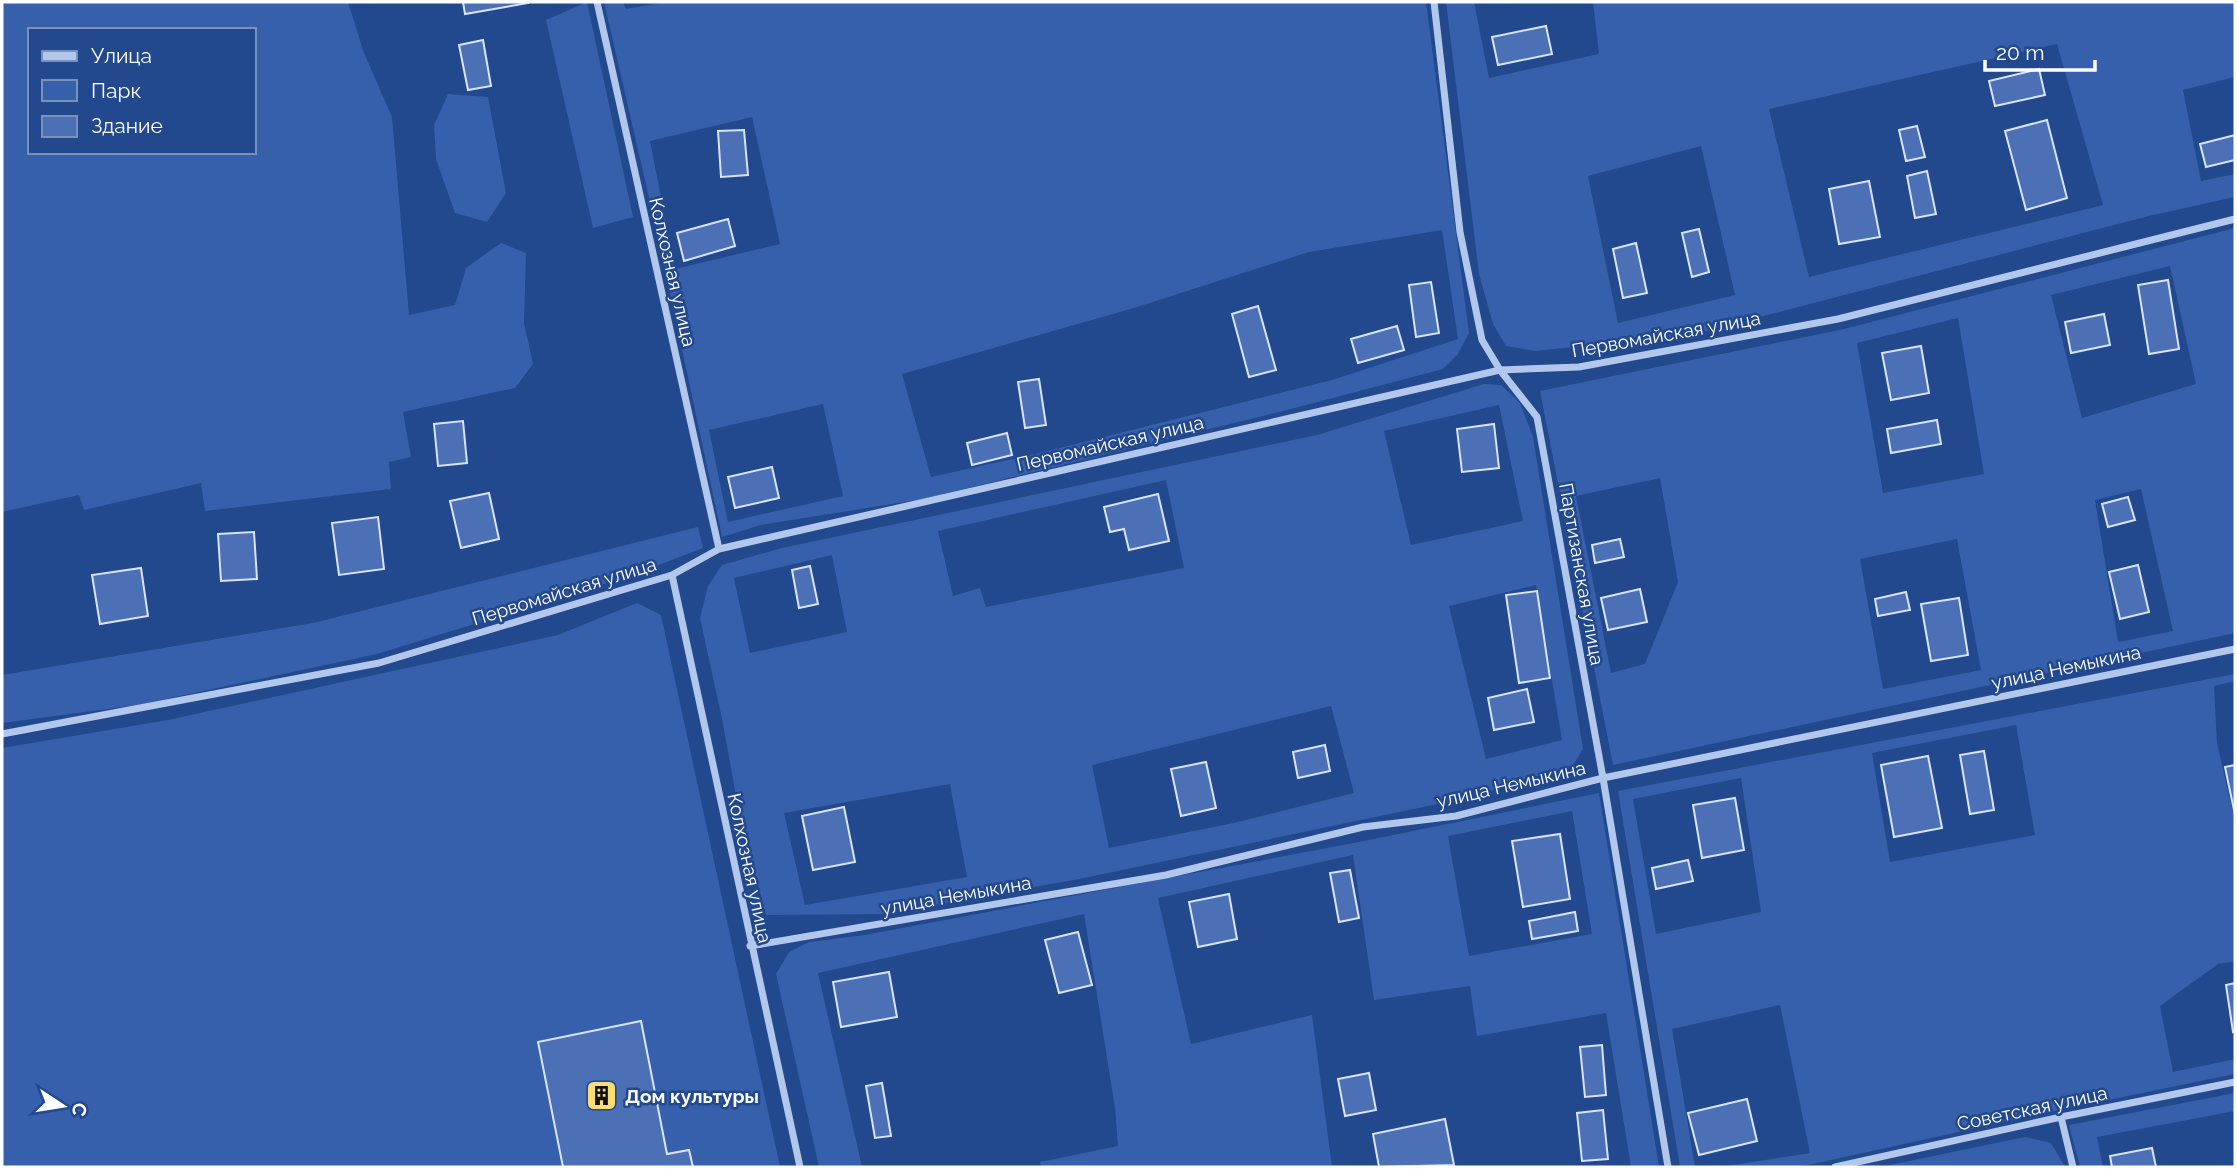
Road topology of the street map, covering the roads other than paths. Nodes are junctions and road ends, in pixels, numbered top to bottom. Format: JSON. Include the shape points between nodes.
{"nodes":[{"id":1,"x":597,"y":2,"type":"edge"},
{"id":2,"x":1434,"y":2,"type":"edge"},
{"id":3,"x":2235,"y":219,"type":"edge"},
{"id":4,"x":1500,"y":370,"type":"junction"},
{"id":5,"x":719,"y":549,"type":"junction"},
{"id":6,"x":672,"y":575,"type":"junction"},
{"id":7,"x":2235,"y":649,"type":"edge"},
{"id":8,"x":2,"y":734,"type":"edge"},
{"id":9,"x":1603,"y":778,"type":"junction"},
{"id":10,"x":750,"y":946,"type":"junction"},
{"id":11,"x":2235,"y":1082,"type":"edge"},
{"id":12,"x":2060,"y":1117,"type":"junction"},
{"id":13,"x":800,"y":1167,"type":"edge"},
{"id":14,"x":1668,"y":1167,"type":"edge"},
{"id":15,"x":1835,"y":1167,"type":"edge"},
{"id":16,"x":2073,"y":1167,"type":"edge"}],
"edges":[{"from":1,"to":5,"type":"street","name":"Колхозная улица"},
{"from":2,"to":4,"type":"street","name":"Партизанская улица","via":[[1460,232],[1482,340]]},
{"from":3,"to":4,"type":"street","name":"Первомайская улица","via":[[1839,319],[1579,367]]},
{"from":4,"to":5,"type":"street","name":"Первомайская улица"},
{"from":4,"to":9,"type":"street","name":"Партизанская улица","via":[[1538,416]]},
{"from":5,"to":6,"type":"street","name":"Первомайская улица"},
{"from":6,"to":8,"type":"street","name":"Первомайская улица","via":[[379,663]]},
{"from":6,"to":10,"type":"street","name":"Колхозная улица"},
{"from":7,"to":9,"type":"street","name":"улица Немыкина"},
{"from":9,"to":10,"type":"street","name":"улица Немыкина","via":[[1456,816],[1363,827],[1166,875]]},
{"from":9,"to":14,"type":"street","name":"Партизанская улица"},
{"from":10,"to":13,"type":"street","name":"Колхозная улица"},
{"from":11,"to":12,"type":"street","name":"Советская улица"},
{"from":12,"to":15,"type":"street","name":"Советская улица"},
{"from":12,"to":16,"type":"street"}]}
